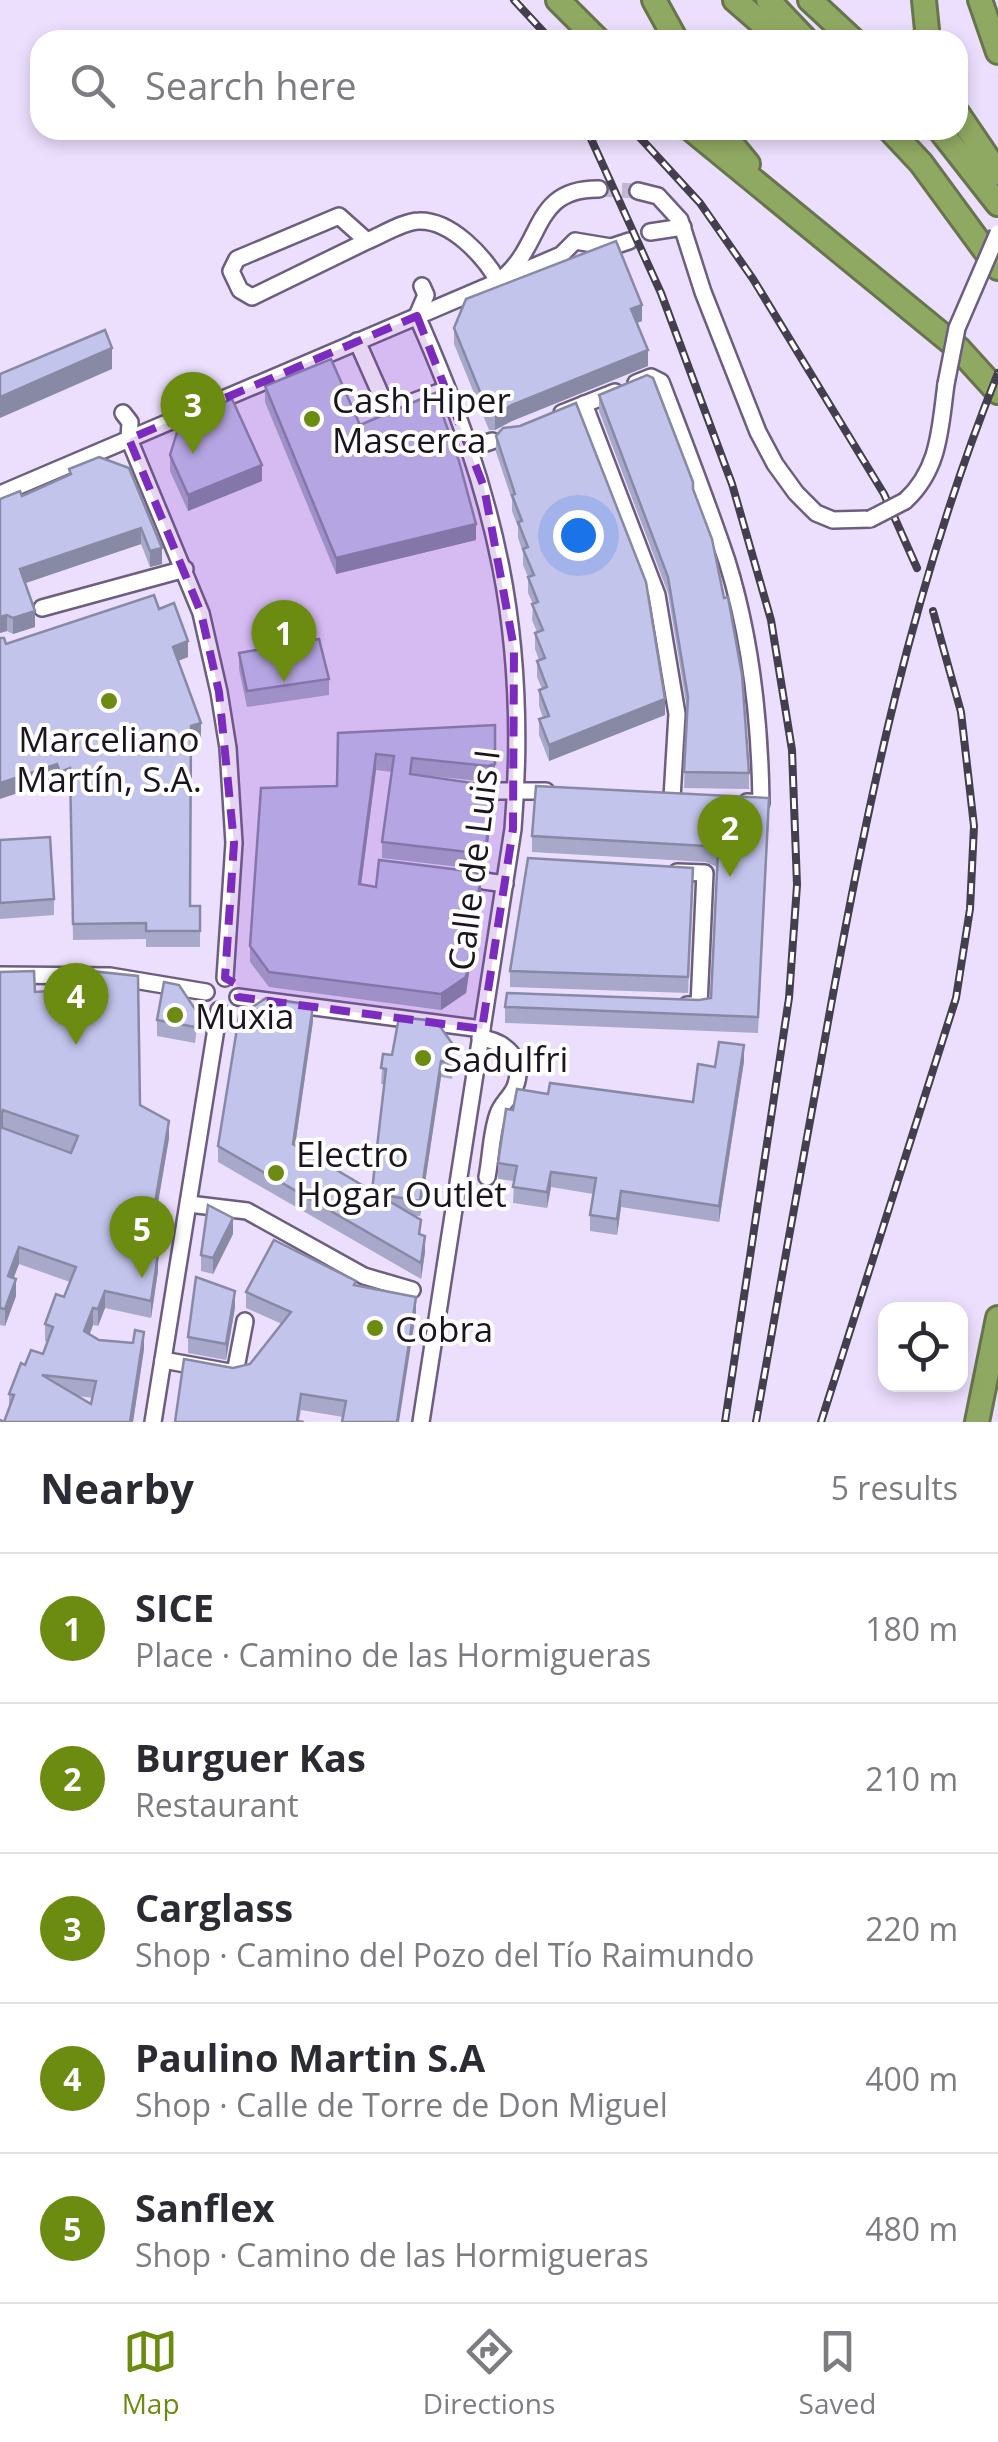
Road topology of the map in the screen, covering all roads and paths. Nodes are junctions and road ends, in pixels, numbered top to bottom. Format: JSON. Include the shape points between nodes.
{"nodes":[{"id":1,"x":558,"y":0,"type":"edge"},
{"id":2,"x":654,"y":0,"type":"edge"},
{"id":3,"x":735,"y":0,"type":"edge"},
{"id":4,"x":768,"y":0,"type":"edge"},
{"id":5,"x":810,"y":0,"type":"edge"},
{"id":6,"x":924,"y":0,"type":"edge"},
{"id":7,"x":980,"y":0,"type":"edge"},
{"id":8,"x":991,"y":0,"type":"edge"},
{"id":9,"x":998,"y":24,"type":"edge"},
{"id":10,"x":588,"y":30,"type":"edge"},
{"id":11,"x":670,"y":30,"type":"edge"},
{"id":12,"x":770,"y":30,"type":"edge"},
{"id":13,"x":796,"y":30,"type":"edge"},
{"id":14,"x":842,"y":30,"type":"edge"},
{"id":15,"x":927,"y":30,"type":"edge"},
{"id":16,"x":998,"y":52,"type":"edge"},
{"id":17,"x":968,"y":129,"type":"edge"},
{"id":18,"x":704,"y":140,"type":"edge"},
{"id":19,"x":728,"y":140,"type":"edge"},
{"id":20,"x":897,"y":140,"type":"edge"},
{"id":21,"x":948,"y":140,"type":"edge"},
{"id":22,"x":998,"y":174,"type":"edge"},
{"id":23,"x":599,"y":189,"type":"tunnel mouth"},
{"id":24,"x":638,"y":191,"type":"tunnel mouth"},
{"id":25,"x":998,"y":204,"type":"edge"},
{"id":26,"x":682,"y":227,"type":"junction"},
{"id":27,"x":810,"y":227,"type":"junction"},
{"id":28,"x":650,"y":232,"type":"dead end"},
{"id":29,"x":998,"y":232,"type":"edge"},
{"id":30,"x":367,"y":241,"type":"junction"},
{"id":31,"x":628,"y":241,"type":"dead end"},
{"id":32,"x":998,"y":268,"type":"edge"},
{"id":33,"x":498,"y":281,"type":"junction"},
{"id":34,"x":422,"y":286,"type":"dead end"},
{"id":35,"x":417,"y":316,"type":"junction"},
{"id":36,"x":357,"y":341,"type":"junction"},
{"id":37,"x":448,"y":389,"type":"junction"},
{"id":38,"x":998,"y":392,"type":"edge"},
{"id":39,"x":584,"y":404,"type":"junction"},
{"id":40,"x":123,"y":413,"type":"dead end"},
{"id":41,"x":550,"y":418,"type":"edge"},
{"id":42,"x":129,"y":439,"type":"junction"},
{"id":43,"x":492,"y":441,"type":"edge"},
{"id":44,"x":471,"y":448,"type":"junction"},
{"id":45,"x":0,"y":494,"type":"edge"},
{"id":46,"x":185,"y":570,"type":"junction"},
{"id":47,"x":42,"y":608,"type":"dead end"},
{"id":48,"x":495,"y":791,"type":"edge"},
{"id":49,"x":546,"y":792,"type":"edge"},
{"id":50,"x":516,"y":793,"type":"junction"},
{"id":51,"x":652,"y":797,"type":"edge"},
{"id":52,"x":672,"y":798,"type":"junction"},
{"id":53,"x":690,"y":799,"type":"edge"},
{"id":54,"x":725,"y":801,"type":"edge"},
{"id":55,"x":508,"y":862,"type":"junction"},
{"id":56,"x":530,"y":863,"type":"edge"},
{"id":57,"x":666,"y":871,"type":"edge"},
{"id":58,"x":484,"y":881,"type":"edge"},
{"id":59,"x":505,"y":884,"type":"junction"},
{"id":60,"x":0,"y":975,"type":"edge"},
{"id":61,"x":224,"y":978,"type":"junction"},
{"id":62,"x":206,"y":992,"type":"junction"},
{"id":63,"x":238,"y":996,"type":"junction"},
{"id":64,"x":487,"y":997,"type":"junction"},
{"id":65,"x":506,"y":998,"type":"edge"},
{"id":66,"x":680,"y":1004,"type":"edge"},
{"id":67,"x":218,"y":1010,"type":"junction"},
{"id":68,"x":481,"y":1034,"type":"junction"},
{"id":69,"x":487,"y":1177,"type":"dead end"},
{"id":70,"x":189,"y":1204,"type":"junction"},
{"id":71,"x":412,"y":1290,"type":"dead end"},
{"id":72,"x":998,"y":1318,"type":"edge"},
{"id":73,"x":245,"y":1321,"type":"dead end"},
{"id":74,"x":164,"y":1360,"type":"junction"},
{"id":75,"x":998,"y":1381,"type":"edge"},
{"id":76,"x":153,"y":1422,"type":"edge"},
{"id":77,"x":421,"y":1422,"type":"edge"},
{"id":78,"x":977,"y":1422,"type":"edge"},
{"id":79,"x":989,"y":1422,"type":"edge"}],
"edges":[{"from":1,"to":10,"type":"highway"},
{"from":2,"to":11,"type":"highway"},
{"from":3,"to":12,"type":"highway"},
{"from":4,"to":13,"type":"highway"},
{"from":5,"to":14,"type":"highway"},
{"from":6,"to":15,"type":"highway"},
{"from":7,"to":16,"type":"highway"},
{"from":8,"to":9,"type":"highway"},
{"from":17,"to":22,"type":"highway"},
{"from":18,"to":27,"type":"highway"},
{"from":19,"to":27,"type":"highway"},
{"from":20,"to":32,"type":"highway"},
{"from":21,"to":25,"type":"highway"},
{"from":23,"to":33,"type":"street","via":[[556,199],[520,260]]},
{"from":24,"to":26,"type":"street","via":[[664,202]]},
{"from":26,"to":28,"type":"street"},
{"from":26,"to":29,"type":"street","bridge":true,"via":[[775,464],[816,513],[845,522],[870,518],[922,486],[957,328]]},
{"from":27,"to":38,"type":"highway","via":[[958,348]]},
{"from":30,"to":30,"type":"street","via":[[338,216],[237,259],[231,271],[252,297]]},
{"from":30,"to":33,"type":"street","via":[[419,221],[471,245]]},
{"from":31,"to":33,"type":"street","via":[[611,248],[575,241],[561,255]]},
{"from":33,"to":35,"type":"street"},
{"from":34,"to":35,"type":"street","via":[[426,295]]},
{"from":35,"to":36,"type":"street"},
{"from":35,"to":37,"type":"street","name":"Calle de Luis I"},
{"from":36,"to":37,"type":"street","via":[[388,411]]},
{"from":36,"to":42,"type":"street"},
{"from":37,"to":44,"type":"street","name":"Calle de Luis I"},
{"from":39,"to":41,"type":"street"},
{"from":39,"to":52,"type":"street","via":[[657,595],[677,714]]},
{"from":39,"to":54,"type":"street","via":[[651,378],[661,382],[728,564],[760,747],[761,802]]},
{"from":40,"to":42,"type":"street","via":[[132,427]]},
{"from":42,"to":45,"type":"street"},
{"from":42,"to":46,"type":"street"},
{"from":43,"to":44,"type":"street"},
{"from":44,"to":50,"type":"street","name":"Calle de Luis I","via":[[509,606]]},
{"from":46,"to":47,"type":"street"},
{"from":46,"to":61,"type":"street","via":[[201,613],[234,805]]},
{"from":48,"to":50,"type":"street"},
{"from":49,"to":50,"type":"street"},
{"from":50,"to":55,"type":"street","name":"Calle de Luis I"},
{"from":51,"to":52,"type":"street"},
{"from":52,"to":53,"type":"street"},
{"from":55,"to":56,"type":"street"},
{"from":55,"to":59,"type":"street","name":"Calle de Luis I"},
{"from":57,"to":66,"type":"street","via":[[705,873],[699,1005]]},
{"from":58,"to":59,"type":"street"},
{"from":59,"to":64,"type":"street","name":"Calle de Luis I"},
{"from":60,"to":62,"type":"street","via":[[58,982],[110,976]]},
{"from":61,"to":62,"type":"street"},
{"from":61,"to":63,"type":"street"},
{"from":62,"to":67,"type":"street"},
{"from":63,"to":67,"type":"street"},
{"from":63,"to":68,"type":"street"},
{"from":64,"to":65,"type":"street"},
{"from":64,"to":68,"type":"street","name":"Calle de Luis I"},
{"from":67,"to":70,"type":"street"},
{"from":68,"to":69,"type":"street","via":[[506,1045],[518,1073],[498,1113]]},
{"from":68,"to":77,"type":"street","name":"Calle de Luis I"},
{"from":70,"to":71,"type":"street","via":[[247,1211],[364,1276]]},
{"from":70,"to":74,"type":"street"},
{"from":72,"to":78,"type":"highway"},
{"from":73,"to":74,"type":"street","via":[[235,1373]]},
{"from":74,"to":76,"type":"street"},
{"from":75,"to":79,"type":"highway"}]}
